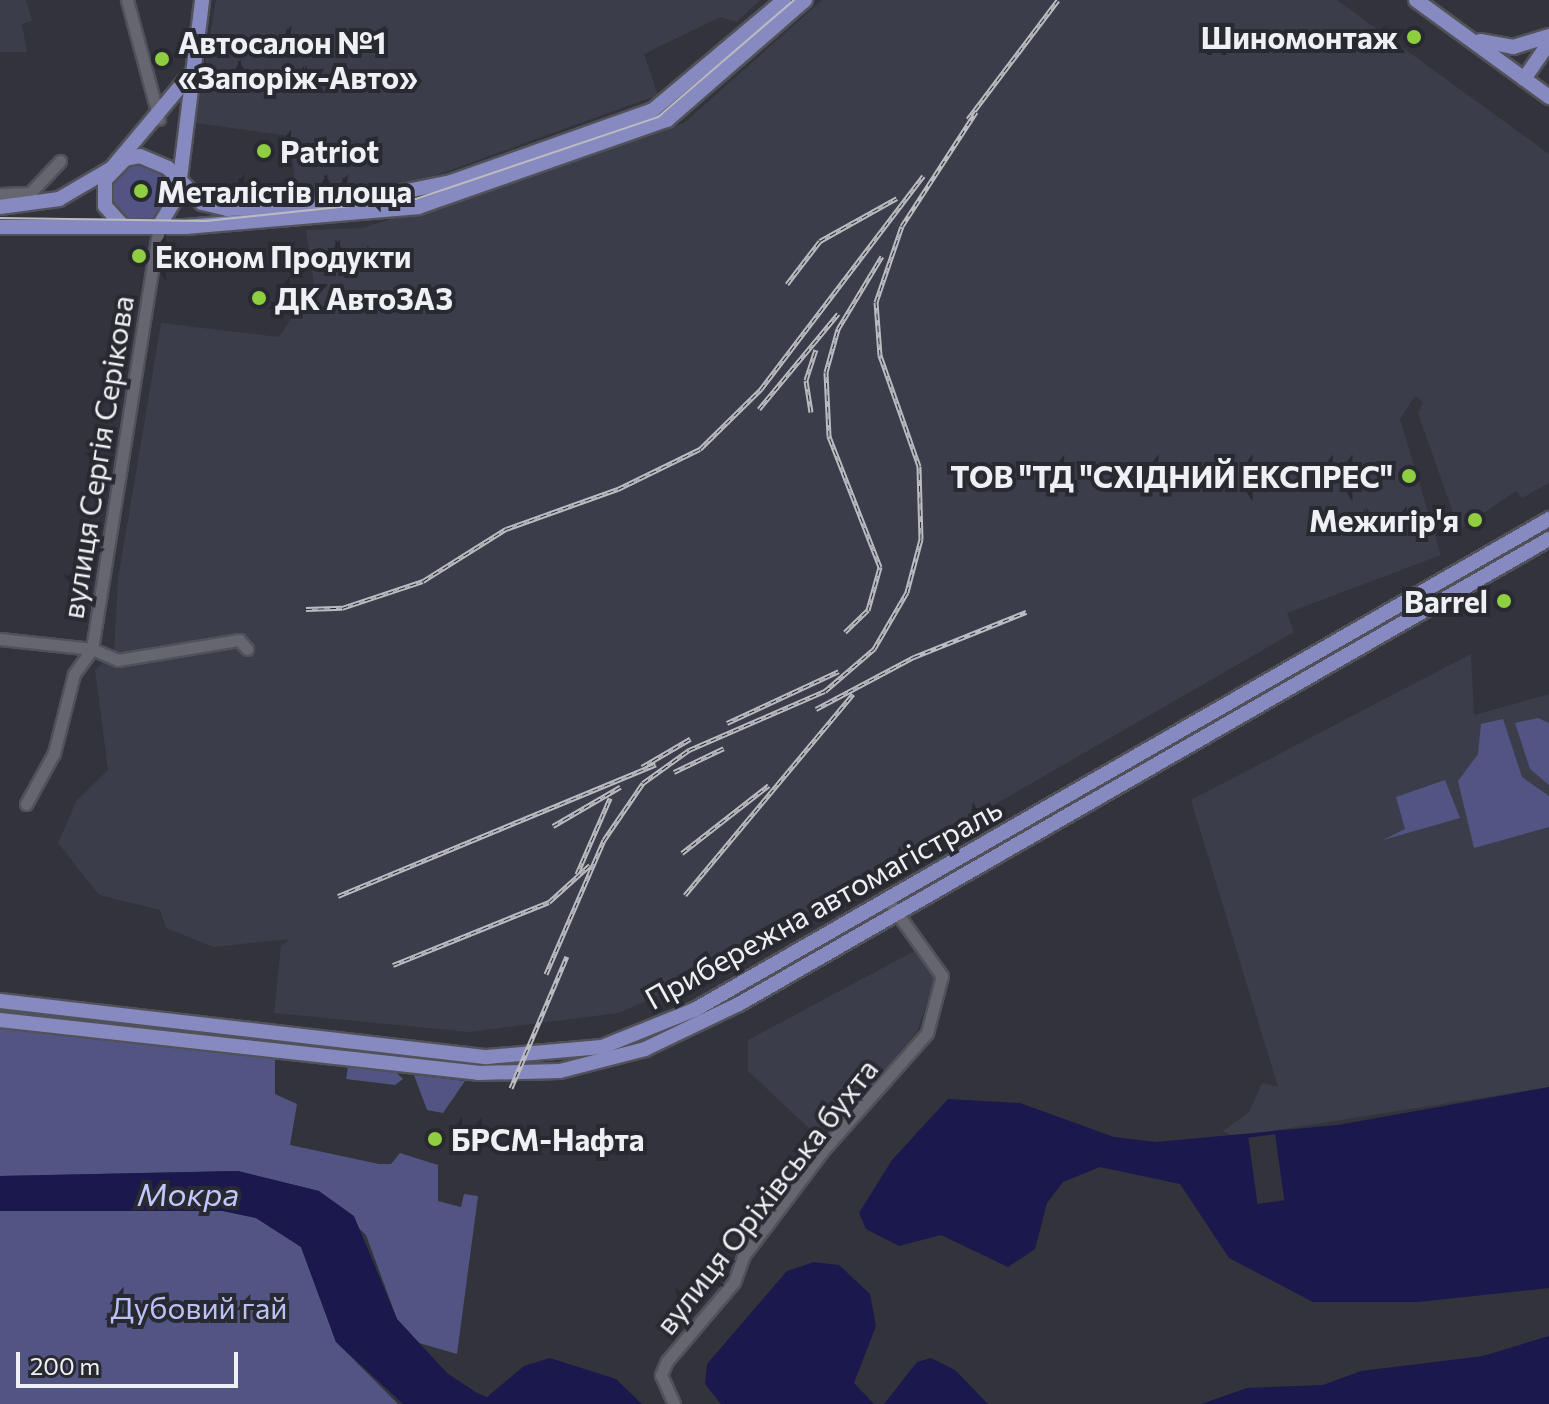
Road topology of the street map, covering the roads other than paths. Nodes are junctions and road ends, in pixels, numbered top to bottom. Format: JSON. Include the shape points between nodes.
{"nodes":[{"id":1,"x":127,"y":0,"type":"edge"},
{"id":2,"x":202,"y":0,"type":"edge"},
{"id":3,"x":784,"y":0,"type":"edge"},
{"id":4,"x":805,"y":0,"type":"edge"},
{"id":5,"x":1416,"y":0,"type":"edge"},
{"id":6,"x":1464,"y":35,"type":"junction"},
{"id":7,"x":1549,"y":36,"type":"edge"},
{"id":8,"x":1549,"y":43,"type":"edge"},
{"id":9,"x":188,"y":77,"type":"junction"},
{"id":10,"x":1524,"y":79,"type":"junction"},
{"id":11,"x":1549,"y":97,"type":"edge"},
{"id":12,"x":683,"y":101,"type":"junction"},
{"id":13,"x":159,"y":119,"type":"junction"},
{"id":14,"x":60,"y":161,"type":"dead end"},
{"id":15,"x":112,"y":168,"type":"junction"},
{"id":16,"x":177,"y":177,"type":"junction"},
{"id":17,"x":0,"y":194,"type":"edge"},
{"id":18,"x":0,"y":207,"type":"edge"},
{"id":19,"x":123,"y":226,"type":"junction"},
{"id":20,"x":159,"y":226,"type":"junction"},
{"id":21,"x":0,"y":227,"type":"edge"},
{"id":22,"x":1549,"y":519,"type":"edge"},
{"id":23,"x":1549,"y":539,"type":"edge"},
{"id":24,"x":1468,"y":565,"type":"junction"},
{"id":25,"x":1478,"y":579,"type":"junction"},
{"id":26,"x":1432,"y":586,"type":"junction"},
{"id":27,"x":1444,"y":600,"type":"junction"},
{"id":28,"x":0,"y":639,"type":"edge"},
{"id":29,"x":92,"y":649,"type":"junction"},
{"id":30,"x":247,"y":649,"type":"dead end"},
{"id":31,"x":26,"y":804,"type":"dead end"},
{"id":32,"x":887,"y":899,"type":"junction"},
{"id":33,"x":897,"y":912,"type":"junction"},
{"id":34,"x":0,"y":1001,"type":"edge"},
{"id":35,"x":0,"y":1020,"type":"edge"},
{"id":36,"x":277,"y":1033,"type":"junction"},
{"id":37,"x":307,"y":1038,"type":"junction"},
{"id":38,"x":275,"y":1052,"type":"junction"},
{"id":39,"x":306,"y":1055,"type":"junction"},
{"id":40,"x":674,"y":1404,"type":"edge"}],
"edges":[{"from":1,"to":13,"type":"street"},
{"from":2,"to":9,"type":"main road"},
{"from":3,"to":12,"type":"main road"},
{"from":4,"to":12,"type":"main road"},
{"from":5,"to":6,"type":"main road"},
{"from":6,"to":7,"type":"main road","via":[[1513,47]]},
{"from":6,"to":10,"type":"main road"},
{"from":8,"to":10,"type":"main road"},
{"from":9,"to":13,"type":"main road"},
{"from":9,"to":16,"type":"main road"},
{"from":10,"to":11,"type":"main road"},
{"from":12,"to":16,"type":"main road","via":[[415,193],[296,209],[227,209],[202,203]]},
{"from":12,"to":20,"type":"main road","via":[[654,125],[418,207]]},
{"from":13,"to":15,"type":"main road"},
{"from":14,"to":17,"type":"street","via":[[30,193]]},
{"from":15,"to":16,"type":"main road","via":[[140,156]]},
{"from":15,"to":18,"type":"main road","via":[[59,199]]},
{"from":15,"to":19,"type":"main road","via":[[103,193]]},
{"from":16,"to":20,"type":"main road","via":[[175,206]]},
{"from":19,"to":20,"type":"main road"},
{"from":19,"to":21,"type":"main road"},
{"from":20,"to":29,"type":"street","name":"вулиця Сергія Серікова"},
{"from":22,"to":24,"type":"main road","name":"Прибережна автомагістраль"},
{"from":23,"to":25,"type":"main road","name":"Прибережна автомагістраль"},
{"from":24,"to":25,"type":"main road"},
{"from":24,"to":26,"type":"main road","name":"Прибережна автомагістраль"},
{"from":25,"to":27,"type":"main road","name":"Прибережна автомагістраль"},
{"from":26,"to":27,"type":"main road"},
{"from":26,"to":32,"type":"main road","name":"Прибережна автомагістраль"},
{"from":27,"to":33,"type":"main road","name":"Прибережна автомагістраль"},
{"from":28,"to":29,"type":"street"},
{"from":29,"to":30,"type":"street","via":[[118,660],[239,640]]},
{"from":29,"to":31,"type":"street","via":[[74,674],[54,753]]},
{"from":32,"to":33,"type":"street","name":"вулиця Оріхівська бухта"},
{"from":32,"to":37,"type":"main road","name":"Прибережна автомагістраль","via":[[696,1009],[602,1047],[506,1058]]},
{"from":33,"to":39,"type":"main road","name":"Прибережна автомагістраль","via":[[702,1024],[593,1065],[478,1073]]},
{"from":33,"to":40,"type":"street","name":"вулиця Оріхівська бухта","via":[[942,976],[927,1033],[825,1148],[744,1255],[734,1282],[667,1361],[661,1375]]},
{"from":34,"to":36,"type":"main road","name":"Прибережна автомагістраль"},
{"from":35,"to":38,"type":"main road","name":"Прибережна автомагістраль"},
{"from":36,"to":37,"type":"main road","name":"Прибережна автомагістраль"},
{"from":36,"to":38,"type":"main road","via":[[283,1046]]},
{"from":37,"to":39,"type":"main road","via":[[300,1043]]},
{"from":38,"to":39,"type":"main road","name":"Прибережна автомагістраль"}]}
